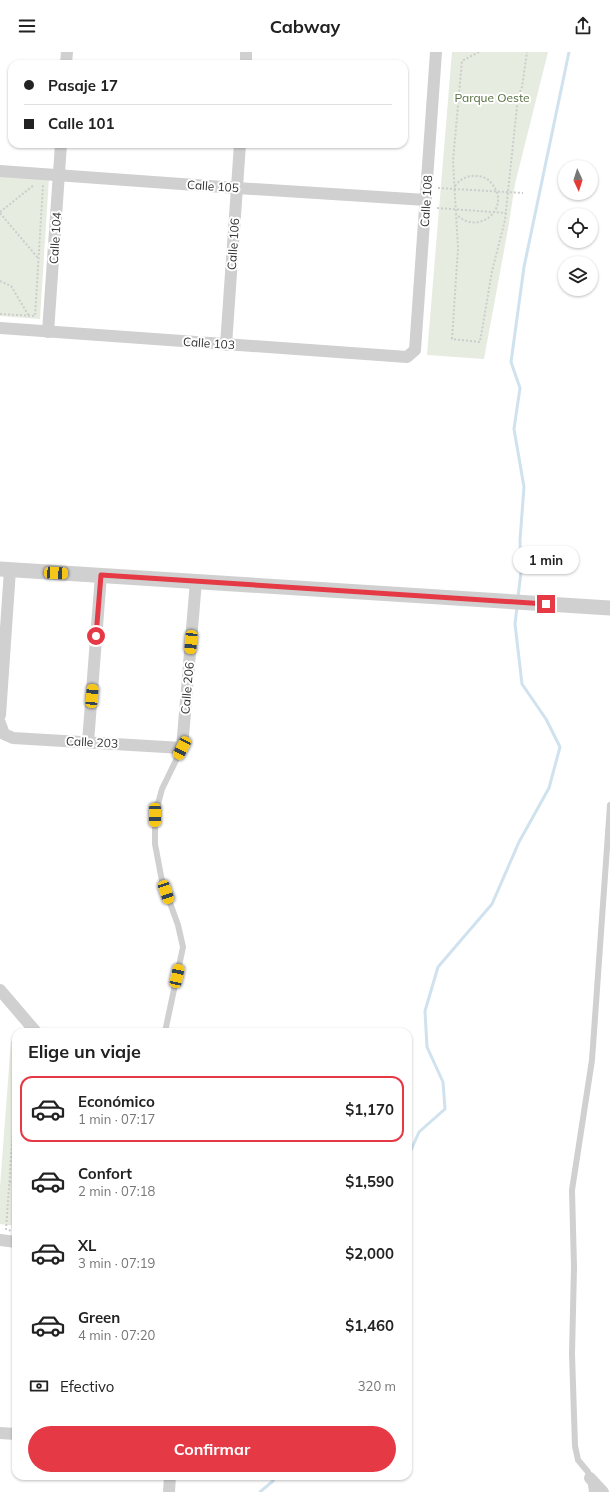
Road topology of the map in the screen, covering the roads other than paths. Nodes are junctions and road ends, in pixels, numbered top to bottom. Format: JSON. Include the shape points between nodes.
{"nodes":[{"id":1,"x":436,"y":52,"type":"edge"},
{"id":2,"x":61,"y":148,"type":"edge"},
{"id":3,"x":240,"y":148,"type":"edge"},
{"id":4,"x":0,"y":171,"type":"edge"},
{"id":5,"x":59,"y":174,"type":"junction"},
{"id":6,"x":237,"y":188,"type":"junction"},
{"id":7,"x":426,"y":204,"type":"junction"},
{"id":8,"x":0,"y":328,"type":"edge"},
{"id":9,"x":48,"y":332,"type":"junction"},
{"id":10,"x":226,"y":344,"type":"junction"},
{"id":11,"x":415,"y":350,"type":"joint"},
{"id":12,"x":5,"y":570,"type":"edge"},
{"id":13,"x":101,"y":575,"type":"junction"},
{"id":14,"x":196,"y":582,"type":"junction"},
{"id":15,"x":610,"y":608,"type":"edge"},
{"id":16,"x":0,"y":715,"type":"edge"},
{"id":17,"x":2,"y":728,"type":"edge"},
{"id":18,"x":88,"y":742,"type":"junction"},
{"id":19,"x":182,"y":748,"type":"junction"},
{"id":20,"x":610,"y":805,"type":"edge"},
{"id":21,"x":0,"y":990,"type":"edge"},
{"id":22,"x":33,"y":1028,"type":"edge"},
{"id":23,"x":166,"y":1028,"type":"edge"},
{"id":24,"x":0,"y":1240,"type":"edge"},
{"id":25,"x":12,"y":1242,"type":"edge"},
{"id":26,"x":0,"y":1433,"type":"edge"},
{"id":27,"x":12,"y":1434,"type":"edge"},
{"id":28,"x":590,"y":1478,"type":"junction"},
{"id":29,"x":170,"y":1480,"type":"edge"},
{"id":30,"x":169,"y":1492,"type":"edge"},
{"id":31,"x":592,"y":1492,"type":"edge"},
{"id":32,"x":603,"y":1492,"type":"edge"}],
"edges":[{"from":1,"to":7,"type":"street","name":"Calle 108"},
{"from":2,"to":5,"type":"street","name":"Calle 104"},
{"from":3,"to":6,"type":"street","name":"Calle 106"},
{"from":4,"to":5,"type":"street","name":"Calle 105"},
{"from":5,"to":6,"type":"street","name":"Calle 105"},
{"from":5,"to":9,"type":"street","name":"Calle 104"},
{"from":6,"to":7,"type":"street","name":"Calle 105"},
{"from":6,"to":10,"type":"street","name":"Calle 106"},
{"from":7,"to":11,"type":"street","name":"Calle 108"},
{"from":8,"to":9,"type":"street","name":"Calle 103"},
{"from":9,"to":10,"type":"street","name":"Calle 103"},
{"from":10,"to":11,"type":"street","name":"Calle 103","via":[[407,357]]},
{"from":12,"to":13,"type":"street"},
{"from":12,"to":16,"type":"street"},
{"from":13,"to":14,"type":"street"},
{"from":13,"to":18,"type":"street"},
{"from":14,"to":15,"type":"street"},
{"from":14,"to":19,"type":"street","name":"Calle 206"},
{"from":17,"to":18,"type":"street","name":"Calle 203","via":[[13,738]]},
{"from":18,"to":19,"type":"street","name":"Calle 203"},
{"from":19,"to":23,"type":"lane","via":[[162,788],[155,815],[156,844],[162,881],[178,925],[183,948]]},
{"from":20,"to":28,"type":"lane","via":[[592,1060],[572,1190],[575,1446],[578,1460]]},
{"from":21,"to":22,"type":"street"},
{"from":24,"to":25,"type":"street"},
{"from":26,"to":27,"type":"street"},
{"from":28,"to":31,"type":"lane"},
{"from":28,"to":32,"type":"street"},
{"from":29,"to":30,"type":"street"}]}
